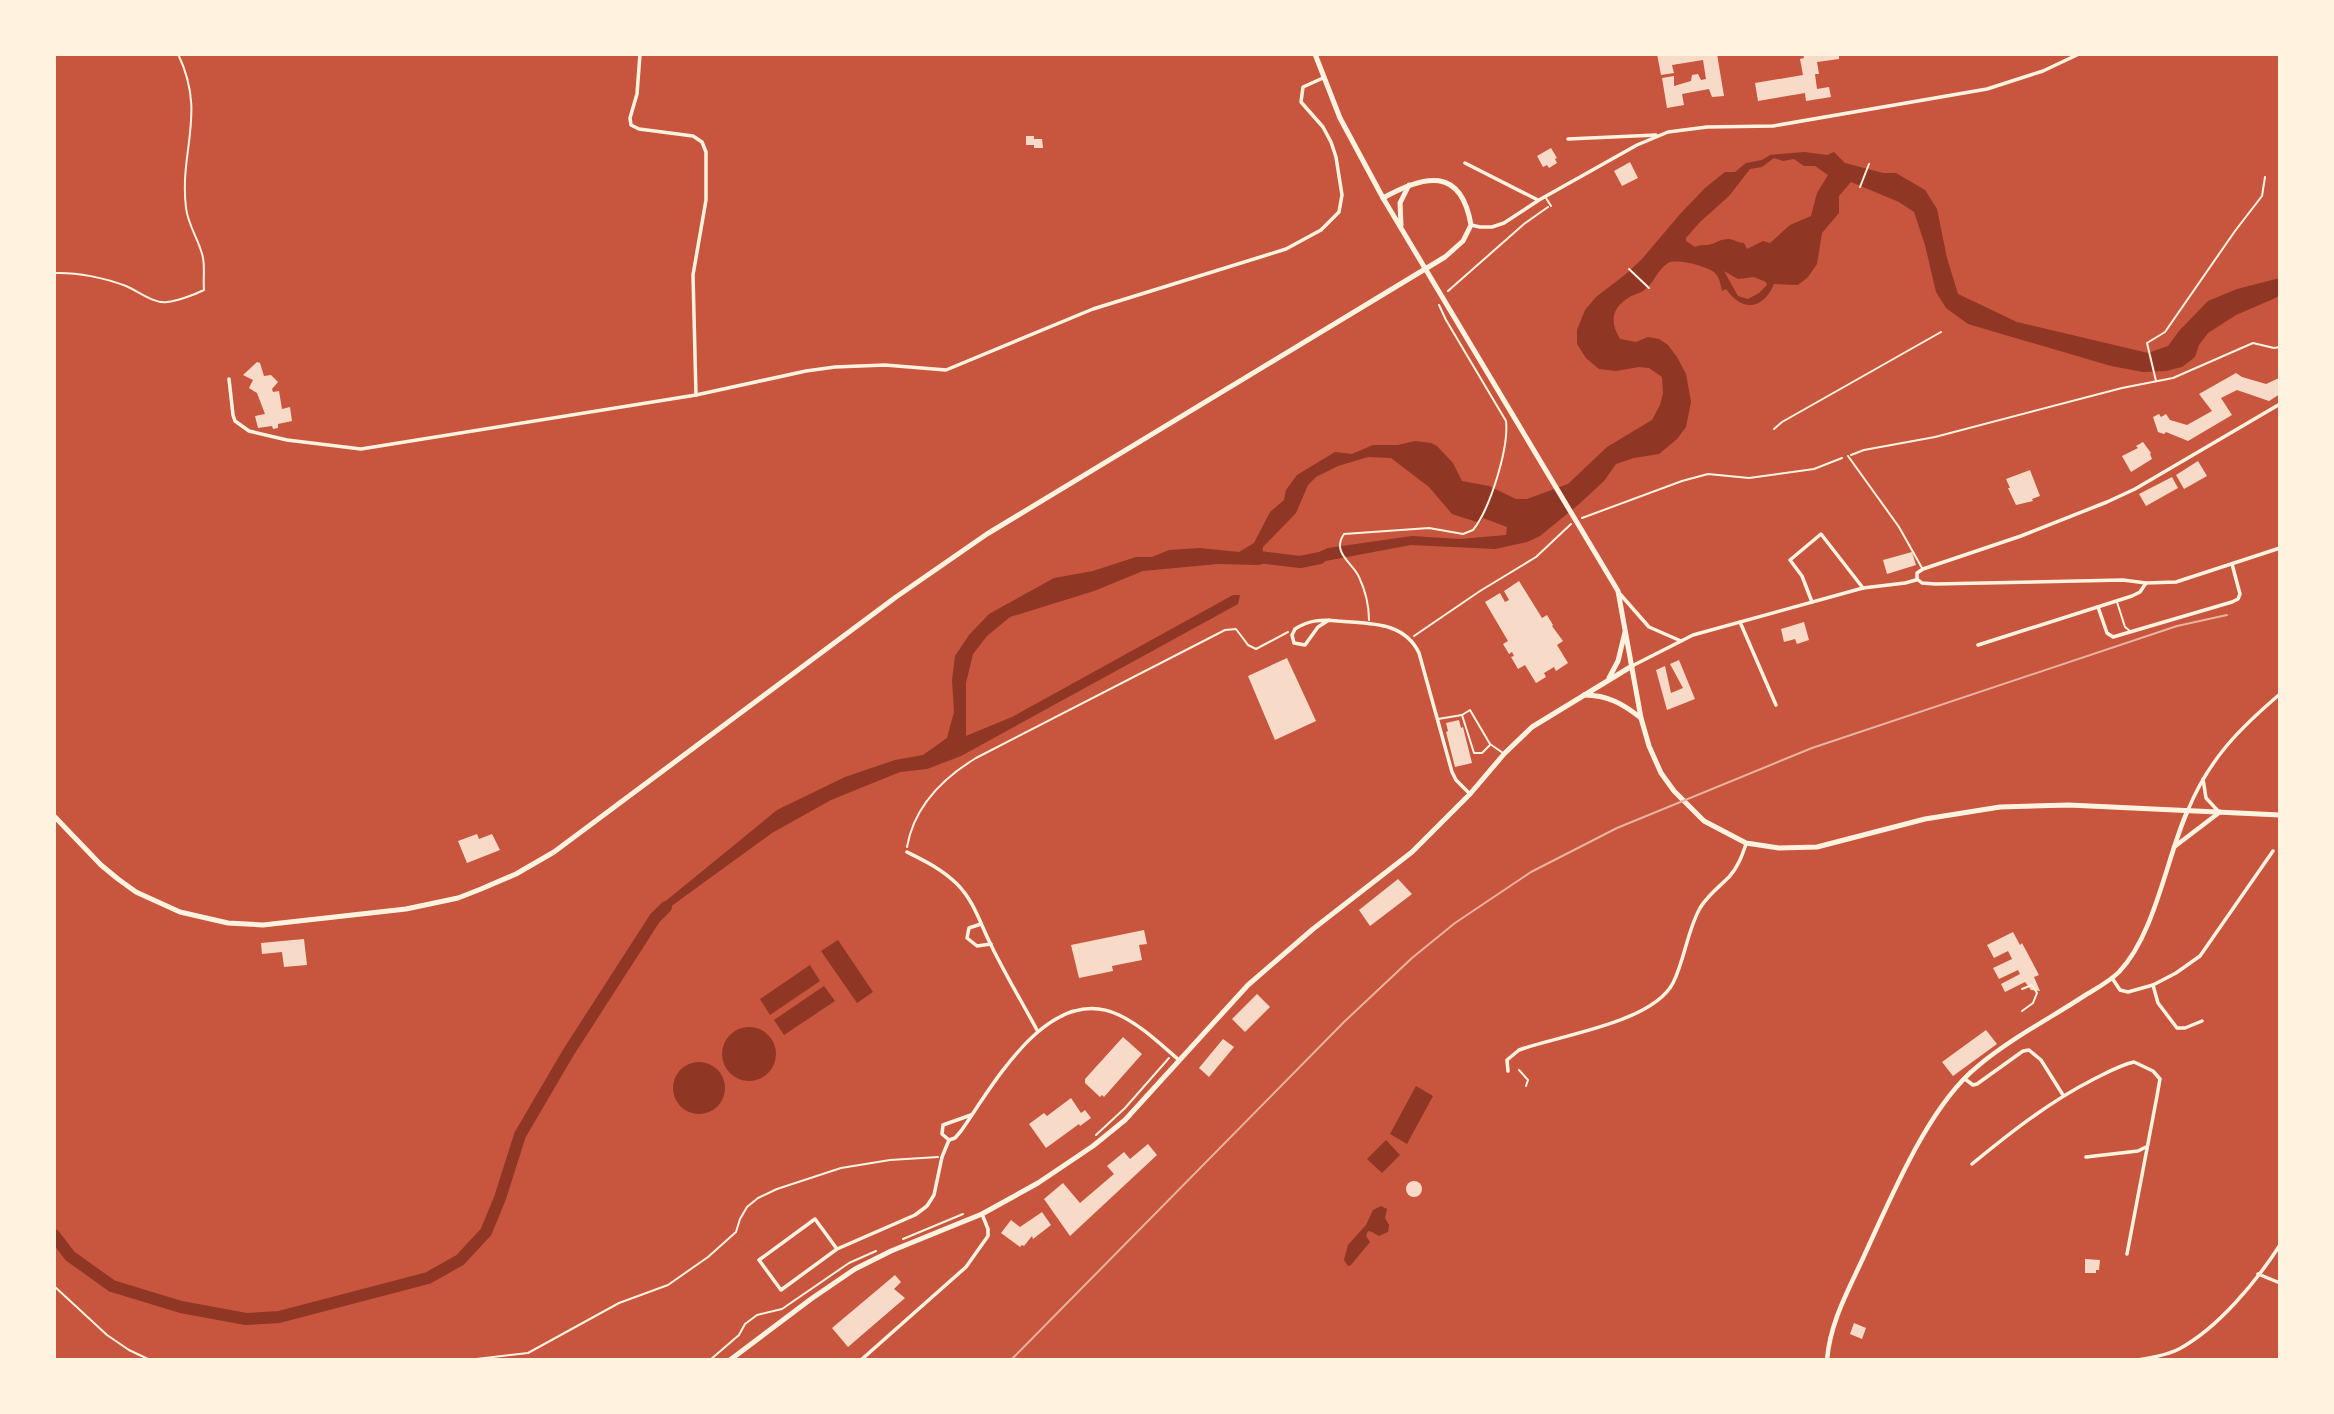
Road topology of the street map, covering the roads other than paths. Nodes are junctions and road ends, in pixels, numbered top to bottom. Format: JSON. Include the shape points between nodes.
{"nodes":[{"id":1,"x":640,"y":54,"type":"edge"},
{"id":2,"x":1315,"y":54,"type":"edge"},
{"id":3,"x":2079,"y":54,"type":"edge"},
{"id":4,"x":1323,"y":78,"type":"junction"},
{"id":5,"x":1659,"y":135,"type":"junction"},
{"id":6,"x":1568,"y":139,"type":"dead end"},
{"id":7,"x":1465,"y":163,"type":"dead end"},
{"id":8,"x":1410,"y":184,"type":"junction"},
{"id":9,"x":1545,"y":197,"type":"junction"},
{"id":10,"x":1383,"y":198,"type":"junction"},
{"id":11,"x":1539,"y":201,"type":"junction"},
{"id":12,"x":1551,"y":206,"type":"road end"},
{"id":13,"x":1471,"y":225,"type":"junction"},
{"id":14,"x":1401,"y":228,"type":"junction"},
{"id":15,"x":229,"y":379,"type":"dead end"},
{"id":16,"x":696,"y":395,"type":"junction"},
{"id":17,"x":2280,"y":404,"type":"edge"},
{"id":18,"x":1848,"y":456,"type":"road end"},
{"id":19,"x":2280,"y":548,"type":"edge"},
{"id":20,"x":2232,"y":564,"type":"junction"},
{"id":21,"x":1923,"y":569,"type":"junction"},
{"id":22,"x":1917,"y":579,"type":"junction"},
{"id":23,"x":2146,"y":583,"type":"junction"},
{"id":24,"x":1863,"y":588,"type":"junction"},
{"id":25,"x":1618,"y":591,"type":"junction"},
{"id":26,"x":2116,"y":601,"type":"junction"},
{"id":27,"x":1812,"y":602,"type":"junction"},
{"id":28,"x":2098,"y":607,"type":"junction"},
{"id":29,"x":1329,"y":620,"type":"junction"},
{"id":30,"x":1740,"y":622,"type":"junction"},
{"id":31,"x":1626,"y":630,"type":"junction"},
{"id":32,"x":2132,"y":631,"type":"junction"},
{"id":33,"x":1681,"y":641,"type":"junction"},
{"id":34,"x":1978,"y":645,"type":"dead end"},
{"id":35,"x":1632,"y":666,"type":"junction"},
{"id":36,"x":1607,"y":681,"type":"junction"},
{"id":37,"x":2280,"y":694,"type":"edge"},
{"id":38,"x":1582,"y":695,"type":"junction"},
{"id":39,"x":1776,"y":705,"type":"dead end"},
{"id":40,"x":1462,"y":715,"type":"junction"},
{"id":41,"x":1437,"y":719,"type":"junction"},
{"id":42,"x":1641,"y":719,"type":"junction"},
{"id":43,"x":1490,"y":744,"type":"junction"},
{"id":44,"x":1504,"y":754,"type":"junction"},
{"id":45,"x":2203,"y":777,"type":"junction"},
{"id":46,"x":1470,"y":794,"type":"junction"},
{"id":47,"x":2187,"y":812,"type":"junction"},
{"id":48,"x":2220,"y":812,"type":"junction"},
{"id":49,"x":2280,"y":815,"type":"edge"},
{"id":50,"x":54,"y":816,"type":"edge"},
{"id":51,"x":1746,"y":843,"type":"junction"},
{"id":52,"x":2174,"y":848,"type":"junction"},
{"id":53,"x":2273,"y":851,"type":"dead end"},
{"id":54,"x":906,"y":852,"type":"road end"},
{"id":55,"x":981,"y":923,"type":"junction"},
{"id":56,"x":990,"y":944,"type":"junction"},
{"id":57,"x":2112,"y":978,"type":"junction"},
{"id":58,"x":2153,"y":985,"type":"junction"},
{"id":59,"x":2022,"y":989,"type":"dead end"},
{"id":60,"x":2022,"y":1011,"type":"dead end"},
{"id":61,"x":2202,"y":1021,"type":"dead end"},
{"id":62,"x":1037,"y":1030,"type":"junction"},
{"id":63,"x":1179,"y":1060,"type":"junction"},
{"id":64,"x":1519,"y":1070,"type":"dead end"},
{"id":65,"x":1508,"y":1071,"type":"dead end"},
{"id":66,"x":1964,"y":1078,"type":"junction"},
{"id":67,"x":1526,"y":1086,"type":"dead end"},
{"id":68,"x":2063,"y":1096,"type":"junction"},
{"id":69,"x":973,"y":1114,"type":"junction"},
{"id":70,"x":949,"y":1140,"type":"junction"},
{"id":71,"x":2146,"y":1147,"type":"junction"},
{"id":72,"x":2086,"y":1157,"type":"dead end"},
{"id":73,"x":1972,"y":1164,"type":"dead end"},
{"id":74,"x":982,"y":1214,"type":"junction"},
{"id":75,"x":2280,"y":1245,"type":"edge"},
{"id":76,"x":837,"y":1249,"type":"junction"},
{"id":77,"x":2127,"y":1254,"type":"dead end"},
{"id":78,"x":2258,"y":1274,"type":"junction"},
{"id":79,"x":2280,"y":1283,"type":"edge"},
{"id":80,"x":2146,"y":1359,"type":"edge"},
{"id":81,"x":730,"y":1360,"type":"edge"},
{"id":82,"x":861,"y":1360,"type":"edge"},
{"id":83,"x":1827,"y":1360,"type":"edge"},
{"id":84,"x":2138,"y":1360,"type":"edge"}],
"edges":[{"from":1,"to":16,"type":"street","via":[[631,125],[693,136],[706,152],[706,200],[693,275]]},
{"from":2,"to":4,"type":"main road"},
{"from":3,"to":5,"type":"street","via":[[1987,89],[1773,126],[1707,127]]},
{"from":4,"to":10,"type":"main road","via":[[1339,118]]},
{"from":4,"to":16,"type":"street","via":[[1303,87],[1301,102],[1331,142],[1342,204],[1333,220],[1303,241],[1093,309],[946,370],[835,367]]},
{"from":5,"to":6,"type":"street"},
{"from":5,"to":9,"type":"street"},
{"from":7,"to":11,"type":"street"},
{"from":8,"to":10,"type":"main road"},
{"from":8,"to":13,"type":"main road","via":[[1429,179],[1451,184],[1465,201]]},
{"from":8,"to":14,"type":"main road","via":[[1400,203]]},
{"from":9,"to":11,"type":"street"},
{"from":9,"to":12,"type":"lane"},
{"from":10,"to":14,"type":"main road"},
{"from":11,"to":13,"type":"street","via":[[1499,225]]},
{"from":13,"to":50,"type":"main road","via":[[1463,241],[1446,257],[976,542],[603,817],[546,857],[493,884],[458,898],[406,909],[262,925],[228,923],[180,912],[136,892]]},
{"from":14,"to":25,"type":"main road"},
{"from":15,"to":16,"type":"street","via":[[235,421],[249,431],[361,449]]},
{"from":17,"to":21,"type":"street","via":[[2108,502]]},
{"from":18,"to":21,"type":"lane","via":[[1893,517]]},
{"from":19,"to":20,"type":"street"},
{"from":20,"to":23,"type":"street","via":[[2176,582]]},
{"from":20,"to":32,"type":"street","via":[[2240,588],[2238,599]]},
{"from":21,"to":22,"type":"street"},
{"from":22,"to":23,"type":"street","via":[[1935,584]]},
{"from":22,"to":24,"type":"street"},
{"from":23,"to":26,"type":"street","via":[[2140,592]]},
{"from":24,"to":27,"type":"street"},
{"from":24,"to":27,"type":"street","via":[[1821,534],[1790,560]]},
{"from":25,"to":31,"type":"main road"},
{"from":25,"to":33,"type":"street","via":[[1649,627]]},
{"from":26,"to":28,"type":"street"},
{"from":26,"to":32,"type":"lane","via":[[2125,627]]},
{"from":27,"to":30,"type":"street"},
{"from":28,"to":32,"type":"street","via":[[2107,633],[2113,637]]},
{"from":28,"to":34,"type":"street"},
{"from":29,"to":29,"type":"street","via":[[1295,629],[1294,643],[1305,645]]},
{"from":29,"to":41,"type":"street","via":[[1393,628],[1410,638],[1419,653]]},
{"from":30,"to":33,"type":"street"},
{"from":30,"to":39,"type":"street"},
{"from":31,"to":35,"type":"main road"},
{"from":31,"to":36,"type":"main road"},
{"from":33,"to":35,"type":"street"},
{"from":35,"to":36,"type":"main road"},
{"from":35,"to":42,"type":"main road"},
{"from":36,"to":38,"type":"main road"},
{"from":37,"to":45,"type":"street","via":[[2235,734]]},
{"from":38,"to":42,"type":"main road","via":[[1610,698]]},
{"from":38,"to":44,"type":"main road","via":[[1539,722]]},
{"from":40,"to":41,"type":"lane"},
{"from":40,"to":43,"type":"lane","via":[[1470,710]]},
{"from":40,"to":43,"type":"lane","via":[[1474,753],[1482,753]]},
{"from":41,"to":46,"type":"street","via":[[1452,772]]},
{"from":42,"to":51,"type":"main road","via":[[1648,746],[1674,791],[1704,821]]},
{"from":43,"to":44,"type":"lane"},
{"from":44,"to":46,"type":"main road"},
{"from":45,"to":47,"type":"street"},
{"from":45,"to":48,"type":"street","via":[[2206,798]]},
{"from":46,"to":63,"type":"main road","via":[[1412,852],[1257,976]]},
{"from":47,"to":48,"type":"main road"},
{"from":47,"to":51,"type":"main road","via":[[2000,807],[1924,820],[1817,847]]},
{"from":47,"to":52,"type":"street"},
{"from":48,"to":49,"type":"main road"},
{"from":48,"to":52,"type":"street"},
{"from":51,"to":65,"type":"street","via":[[1731,875],[1700,908],[1667,991],[1631,1016],[1519,1051],[1507,1060]]},
{"from":52,"to":57,"type":"street","via":[[2139,943]]},
{"from":53,"to":58,"type":"street","via":[[2200,956]]},
{"from":54,"to":55,"type":"street","via":[[959,886]]},
{"from":55,"to":56,"type":"street"},
{"from":55,"to":56,"type":"street","via":[[969,929],[967,938],[977,946]]},
{"from":56,"to":62,"type":"street"},
{"from":57,"to":58,"type":"street","via":[[2120,990],[2128,992]]},
{"from":57,"to":66,"type":"street"},
{"from":58,"to":61,"type":"street","via":[[2158,1003],[2176,1028]]},
{"from":59,"to":60,"type":"lane","via":[[2032,985],[2037,993]]},
{"from":62,"to":63,"type":"street","via":[[1062,1016],[1094,1008],[1120,1015]]},
{"from":62,"to":69,"type":"street"},
{"from":63,"to":74,"type":"main road","via":[[1101,1140]]},
{"from":64,"to":67,"type":"lane","via":[[1528,1080]]},
{"from":66,"to":68,"type":"street","via":[[1977,1084],[2029,1050],[2041,1060]]},
{"from":66,"to":83,"type":"street","via":[[1931,1121],[1890,1200],[1835,1322]]},
{"from":68,"to":71,"type":"street","via":[[2128,1063],[2153,1071],[2160,1079]]},
{"from":68,"to":73,"type":"street"},
{"from":69,"to":70,"type":"street"},
{"from":69,"to":70,"type":"street","via":[[943,1125],[942,1134]]},
{"from":70,"to":76,"type":"street","via":[[927,1206]]},
{"from":71,"to":72,"type":"street"},
{"from":71,"to":77,"type":"street"},
{"from":74,"to":81,"type":"main road","via":[[855,1269]]},
{"from":74,"to":82,"type":"street","via":[[988,1236],[966,1267]]},
{"from":75,"to":78,"type":"street"},
{"from":76,"to":76,"type":"street","via":[[781,1290],[759,1260],[816,1219]]},
{"from":78,"to":79,"type":"street"},
{"from":78,"to":80,"type":"street","via":[[2230,1308],[2197,1336],[2178,1350]]},
{"from":80,"to":84,"type":"street"}]}
